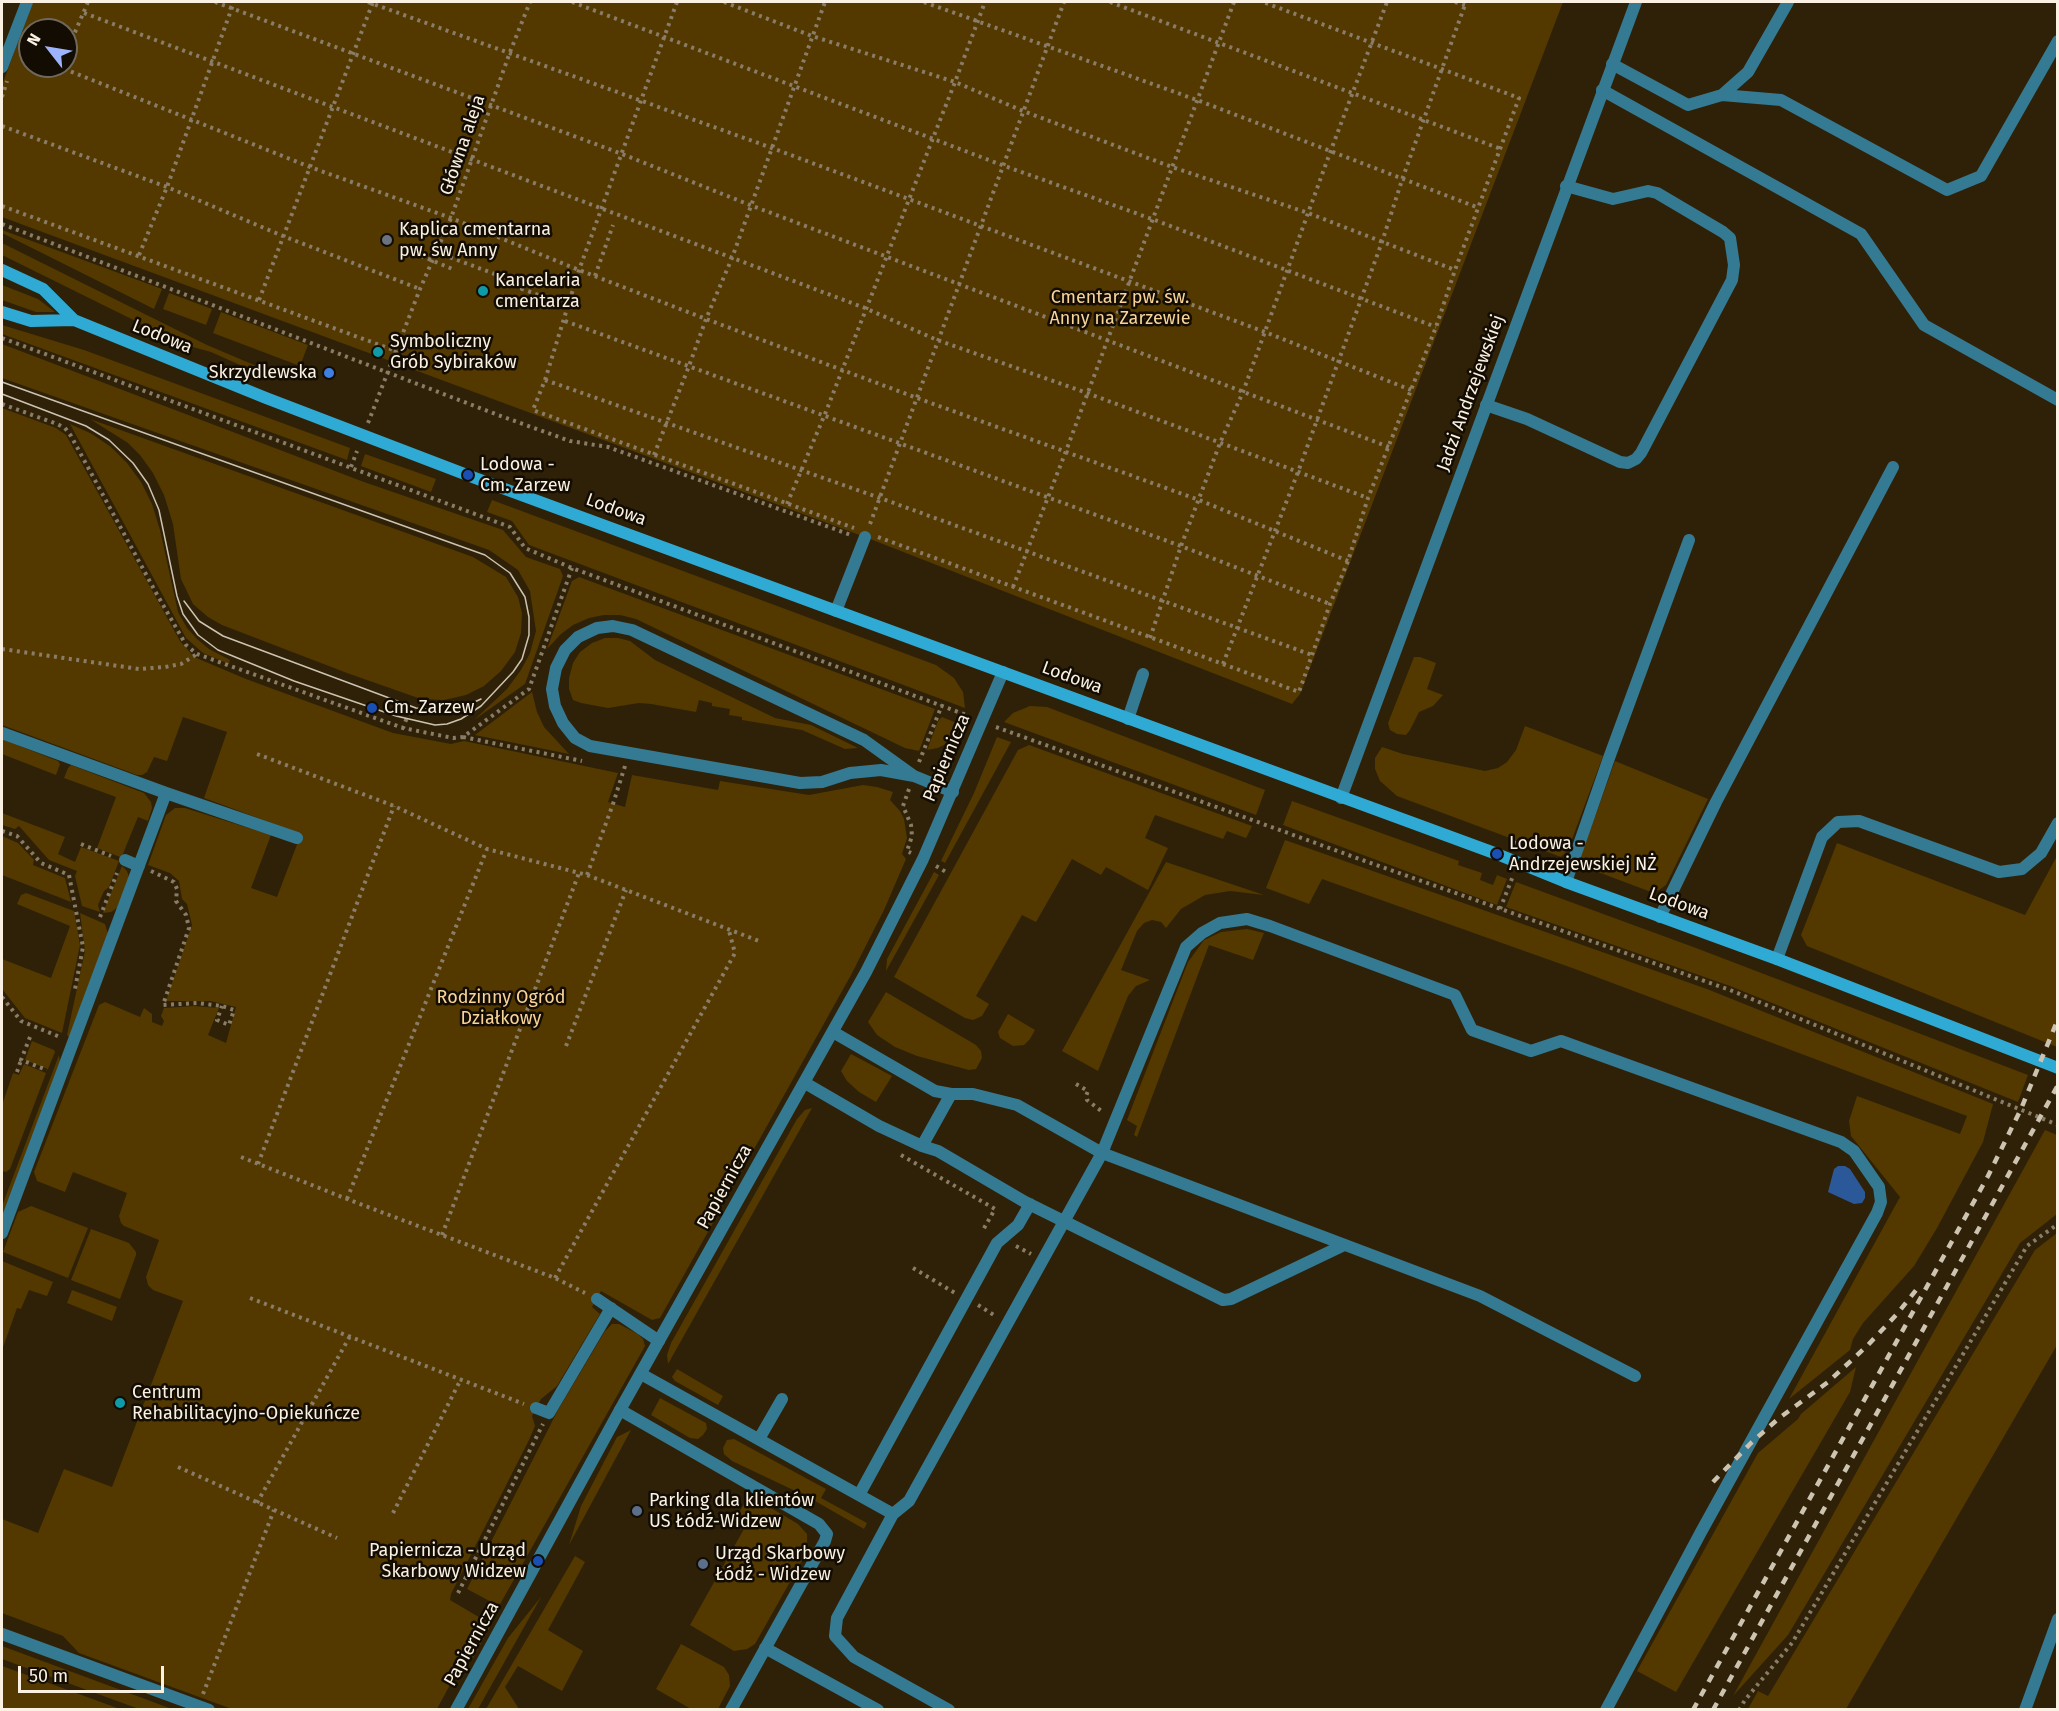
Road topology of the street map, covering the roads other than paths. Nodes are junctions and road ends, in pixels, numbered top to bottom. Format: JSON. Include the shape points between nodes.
{"nodes":[{"id":1,"x":27,"y":2,"type":"edge"},
{"id":2,"x":1636,"y":2,"type":"edge"},
{"id":3,"x":1788,"y":2,"type":"edge"},
{"id":4,"x":2058,"y":41,"type":"edge"},
{"id":5,"x":1612,"y":64,"type":"junction"},
{"id":6,"x":2,"y":67,"type":"edge"},
{"id":7,"x":1602,"y":90,"type":"junction"},
{"id":8,"x":1722,"y":95,"type":"junction"},
{"id":9,"x":1566,"y":186,"type":"junction"},
{"id":10,"x":2,"y":270,"type":"edge"},
{"id":11,"x":2,"y":312,"type":"edge"},
{"id":12,"x":74,"y":320,"type":"junction"},
{"id":13,"x":2058,"y":400,"type":"edge"},
{"id":14,"x":1486,"y":405,"type":"junction"},
{"id":15,"x":1893,"y":467,"type":"dead end"},
{"id":16,"x":865,"y":537,"type":"road end"},
{"id":17,"x":1689,"y":540,"type":"dead end"},
{"id":18,"x":836,"y":611,"type":"junction"},
{"id":19,"x":1003,"y":672,"type":"junction"},
{"id":20,"x":1143,"y":674,"type":"dead end"},
{"id":21,"x":1128,"y":719,"type":"junction"},
{"id":22,"x":2,"y":733,"type":"edge"},
{"id":23,"x":914,"y":776,"type":"junction"},
{"id":24,"x":953,"y":792,"type":"junction"},
{"id":25,"x":166,"y":794,"type":"junction"},
{"id":26,"x":1341,"y":798,"type":"junction"},
{"id":27,"x":2058,"y":824,"type":"edge"},
{"id":28,"x":297,"y":838,"type":"dead end"},
{"id":29,"x":122,"y":865,"type":"road end"},
{"id":30,"x":139,"y":866,"type":"junction"},
{"id":31,"x":1566,"y":882,"type":"junction"},
{"id":32,"x":1660,"y":917,"type":"junction"},
{"id":33,"x":1777,"y":959,"type":"junction"},
{"id":34,"x":833,"y":1032,"type":"junction"},
{"id":35,"x":2058,"y":1068,"type":"edge"},
{"id":36,"x":805,"y":1083,"type":"junction"},
{"id":37,"x":951,"y":1094,"type":"junction"},
{"id":38,"x":922,"y":1146,"type":"junction"},
{"id":39,"x":1102,"y":1153,"type":"junction"},
{"id":40,"x":1030,"y":1204,"type":"junction"},
{"id":41,"x":1064,"y":1221,"type":"junction"},
{"id":42,"x":2,"y":1233,"type":"edge"},
{"id":43,"x":1344,"y":1245,"type":"junction"},
{"id":44,"x":597,"y":1299,"type":"road end"},
{"id":45,"x":611,"y":1308,"type":"junction"},
{"id":46,"x":659,"y":1341,"type":"junction"},
{"id":47,"x":641,"y":1374,"type":"junction"},
{"id":48,"x":1635,"y":1376,"type":"dead end"},
{"id":49,"x":782,"y":1399,"type":"dead end"},
{"id":50,"x":536,"y":1408,"type":"road end"},
{"id":51,"x":621,"y":1410,"type":"junction"},
{"id":52,"x":759,"y":1440,"type":"junction"},
{"id":53,"x":859,"y":1495,"type":"junction"},
{"id":54,"x":894,"y":1514,"type":"junction"},
{"id":55,"x":2058,"y":1619,"type":"edge"},
{"id":56,"x":2,"y":1634,"type":"edge"},
{"id":57,"x":765,"y":1648,"type":"junction"},
{"id":58,"x":204,"y":1708,"type":"edge"},
{"id":59,"x":456,"y":1710,"type":"edge"},
{"id":60,"x":731,"y":1710,"type":"edge"},
{"id":61,"x":878,"y":1710,"type":"edge"},
{"id":62,"x":949,"y":1710,"type":"edge"},
{"id":63,"x":1606,"y":1710,"type":"edge"},
{"id":64,"x":2025,"y":1710,"type":"edge"}],
"edges":[{"from":1,"to":6,"type":"street"},
{"from":2,"to":5,"type":"street","name":"Jadzi Andrzejewskiej"},
{"from":3,"to":8,"type":"street","via":[[1748,72]]},
{"from":4,"to":8,"type":"street","via":[[1982,176],[1947,190],[1781,100]]},
{"from":5,"to":7,"type":"street","name":"Jadzi Andrzejewskiej"},
{"from":5,"to":8,"type":"street","via":[[1688,105]]},
{"from":7,"to":9,"type":"street","name":"Jadzi Andrzejewskiej"},
{"from":7,"to":13,"type":"street","via":[[1861,234],[1924,325]]},
{"from":9,"to":14,"type":"street","name":"Jadzi Andrzejewskiej"},
{"from":9,"to":14,"type":"street","via":[[1613,199],[1648,191],[1657,193],[1730,238],[1732,280],[1636,459],[1620,462]]},
{"from":10,"to":12,"type":"street","name":"Lodowa","via":[[43,289]]},
{"from":11,"to":12,"type":"street","name":"Lodowa","via":[[31,321]]},
{"from":12,"to":18,"type":"street","name":"Lodowa","via":[[356,433]]},
{"from":14,"to":26,"type":"street","name":"Jadzi Andrzejewskiej"},
{"from":15,"to":32,"type":"street","via":[[1721,792]]},
{"from":16,"to":18,"type":"street"},
{"from":17,"to":31,"type":"street"},
{"from":18,"to":19,"type":"street","name":"Lodowa"},
{"from":19,"to":21,"type":"street","name":"Lodowa"},
{"from":19,"to":24,"type":"street","name":"Papiernicza"},
{"from":20,"to":21,"type":"street"},
{"from":21,"to":26,"type":"street","name":"Lodowa"},
{"from":22,"to":25,"type":"street"},
{"from":23,"to":23,"type":"street","via":[[864,740],[632,630],[597,628],[578,637],[565,650],[556,668],[552,689],[555,706],[575,738],[590,746],[800,783],[881,770]]},
{"from":23,"to":24,"type":"street"},
{"from":24,"to":34,"type":"street","name":"Papiernicza"},
{"from":25,"to":28,"type":"street"},
{"from":25,"to":30,"type":"street"},
{"from":26,"to":31,"type":"street","name":"Lodowa"},
{"from":27,"to":33,"type":"street","via":[[2042,853],[2022,868],[1999,872],[1859,821],[1838,822],[1822,837]]},
{"from":29,"to":30,"type":"street"},
{"from":30,"to":42,"type":"street"},
{"from":31,"to":32,"type":"street","name":"Lodowa"},
{"from":32,"to":33,"type":"street","name":"Lodowa"},
{"from":33,"to":35,"type":"street","name":"Lodowa"},
{"from":34,"to":36,"type":"street","name":"Papiernicza"},
{"from":34,"to":37,"type":"street","via":[[935,1091]]},
{"from":36,"to":38,"type":"street"},
{"from":36,"to":46,"type":"street","name":"Papiernicza"},
{"from":37,"to":38,"type":"street"},
{"from":37,"to":39,"type":"street","via":[[973,1094],[1017,1105]]},
{"from":38,"to":40,"type":"street","via":[[938,1151]]},
{"from":39,"to":41,"type":"street"},
{"from":39,"to":43,"type":"street"},
{"from":39,"to":63,"type":"street","via":[[1186,947],[1220,923],[1247,919],[1455,995],[1472,1030],[1531,1051],[1561,1041],[1854,1151],[1879,1187],[1881,1202],[1877,1213]]},
{"from":40,"to":41,"type":"street"},
{"from":40,"to":53,"type":"street","via":[[1014,1230],[997,1243]]},
{"from":41,"to":43,"type":"street","via":[[1223,1300]]},
{"from":41,"to":54,"type":"street","via":[[909,1501]]},
{"from":43,"to":48,"type":"street","via":[[1480,1296]]},
{"from":44,"to":45,"type":"street"},
{"from":45,"to":46,"type":"street"},
{"from":45,"to":50,"type":"street","via":[[549,1413]]},
{"from":46,"to":47,"type":"street","name":"Papiernicza"},
{"from":47,"to":51,"type":"street","name":"Papiernicza"},
{"from":47,"to":52,"type":"street"},
{"from":49,"to":52,"type":"street"},
{"from":51,"to":57,"type":"street","via":[[824,1528],[825,1541]]},
{"from":51,"to":59,"type":"street","name":"Papiernicza"},
{"from":52,"to":53,"type":"street"},
{"from":53,"to":54,"type":"street"},
{"from":54,"to":62,"type":"street","via":[[837,1618],[835,1636],[854,1657]]},
{"from":55,"to":64,"type":"street"},
{"from":56,"to":58,"type":"street"},
{"from":57,"to":60,"type":"street"},
{"from":57,"to":61,"type":"street"}]}
